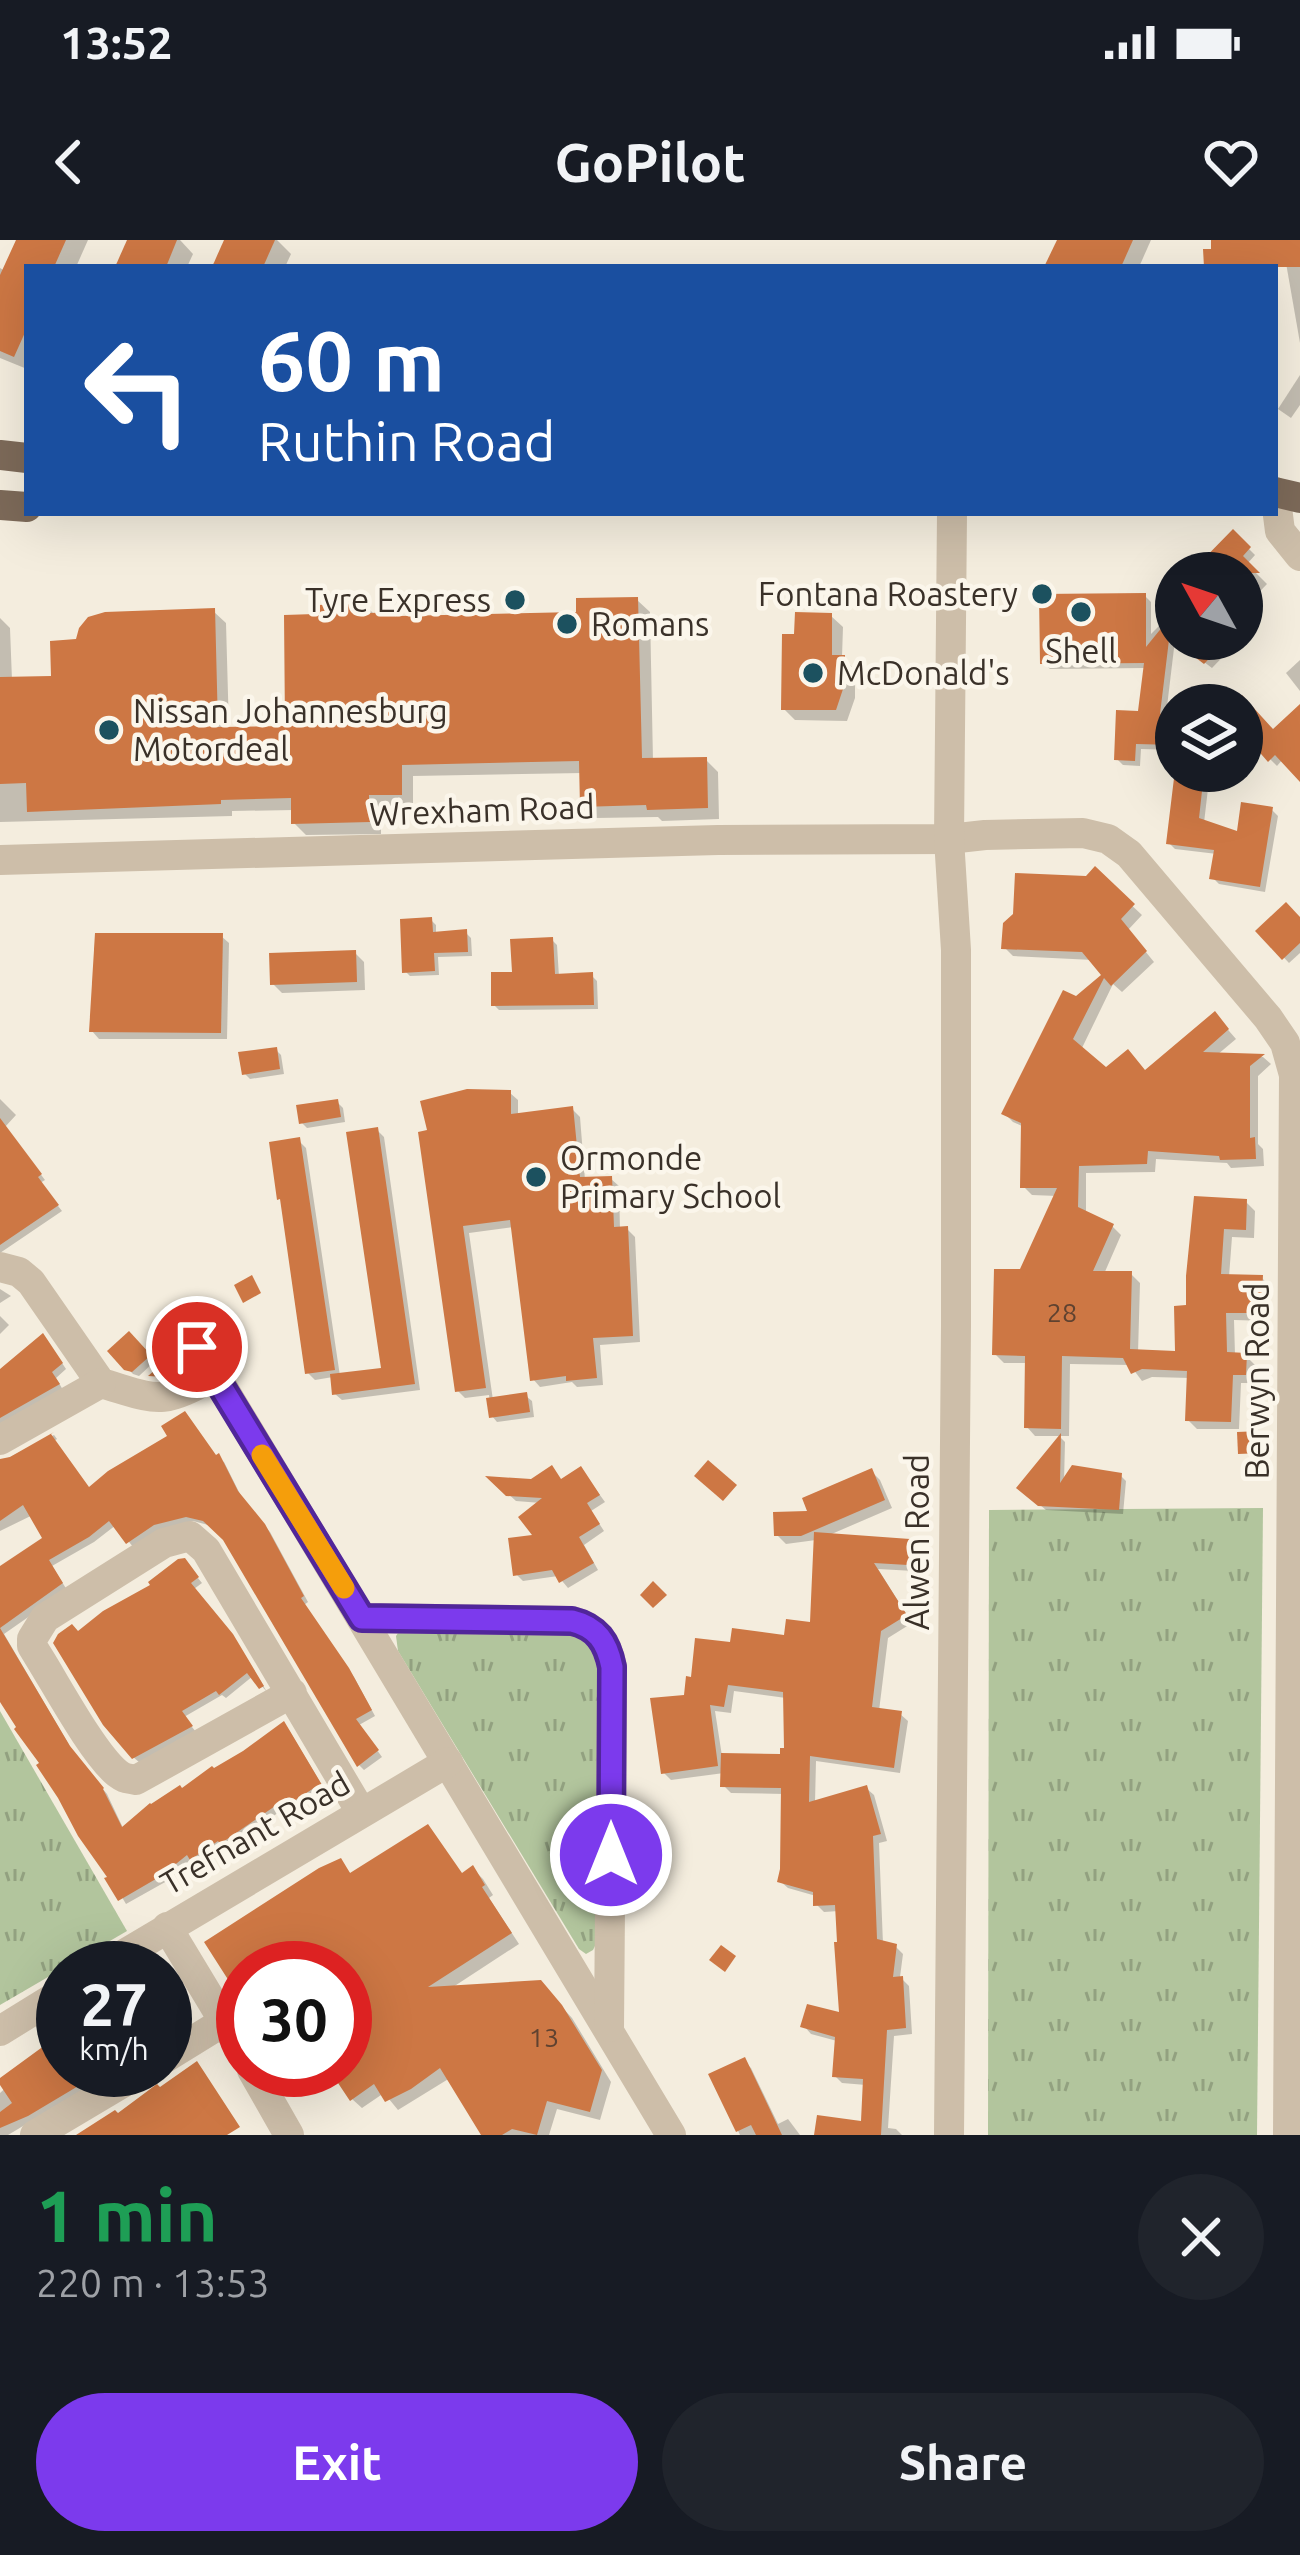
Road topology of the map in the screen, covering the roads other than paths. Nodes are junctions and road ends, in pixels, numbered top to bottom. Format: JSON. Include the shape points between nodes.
{"nodes":[{"id":1,"x":952,"y":516,"type":"edge"},
{"id":2,"x":973,"y":516,"type":"edge"},
{"id":3,"x":1278,"y":516,"type":"edge"},
{"id":4,"x":1300,"y":556,"type":"edge"},
{"id":5,"x":958,"y":838,"type":"junction"},
{"id":6,"x":0,"y":860,"type":"edge"},
{"id":7,"x":0,"y":1267,"type":"edge"},
{"id":8,"x":181,"y":1318,"type":"dead end"},
{"id":9,"x":214,"y":1376,"type":"junction"},
{"id":10,"x":101,"y":1383,"type":"junction"},
{"id":11,"x":0,"y":1440,"type":"edge"},
{"id":12,"x":362,"y":1618,"type":"junction"},
{"id":13,"x":292,"y":1693,"type":"junction"},
{"id":14,"x":448,"y":1762,"type":"junction"},
{"id":15,"x":361,"y":1812,"type":"junction"},
{"id":16,"x":167,"y":1927,"type":"junction"},
{"id":17,"x":1295,"y":1940,"type":"edge"},
{"id":18,"x":144,"y":1941,"type":"edge"},
{"id":19,"x":216,"y":2006,"type":"edge"},
{"id":20,"x":36,"y":2008,"type":"edge"},
{"id":21,"x":609,"y":2030,"type":"junction"},
{"id":22,"x":0,"y":2031,"type":"edge"},
{"id":23,"x":99,"y":2097,"type":"edge"},
{"id":24,"x":268,"y":2097,"type":"edge"},
{"id":25,"x":35,"y":2135,"type":"edge"},
{"id":26,"x":290,"y":2135,"type":"edge"},
{"id":27,"x":671,"y":2135,"type":"edge"},
{"id":28,"x":949,"y":2135,"type":"edge"},
{"id":29,"x":1288,"y":2135,"type":"edge"}],
"edges":[{"from":1,"to":5,"type":"street","name":"Alwen Road"},
{"from":2,"to":5,"type":"street","name":"Alwen Road","via":[[972,719]]},
{"from":3,"to":4,"type":"street"},
{"from":5,"to":6,"type":"street","name":"Wrexham Road"},
{"from":5,"to":17,"type":"street","name":"Berwyn Road","via":[[1083,833],[1119,845],[1268,1018],[1293,1064]]},
{"from":5,"to":28,"type":"street","name":"Alwen Road"},
{"from":7,"to":10,"type":"street","via":[[31,1282]]},
{"from":8,"to":9,"type":"street"},
{"from":9,"to":10,"type":"street","via":[[165,1399]]},
{"from":9,"to":12,"type":"street"},
{"from":10,"to":11,"type":"street"},
{"from":12,"to":14,"type":"street"},
{"from":12,"to":21,"type":"street","via":[[572,1621],[603,1639],[612,1682]]},
{"from":13,"to":13,"type":"street","via":[[190,1536],[164,1543],[45,1618],[32,1639],[103,1757],[136,1780]]},
{"from":13,"to":15,"type":"street"},
{"from":14,"to":15,"type":"street","name":"Trefnant Road"},
{"from":14,"to":21,"type":"street"},
{"from":15,"to":16,"type":"street","name":"Trefnant Road"},
{"from":16,"to":18,"type":"street","name":"Trefnant Road"},
{"from":16,"to":19,"type":"street"},
{"from":17,"to":29,"type":"street","name":"Berwyn Road"},
{"from":20,"to":22,"type":"street"},
{"from":21,"to":27,"type":"street"},
{"from":23,"to":25,"type":"street"},
{"from":24,"to":26,"type":"street"}]}
